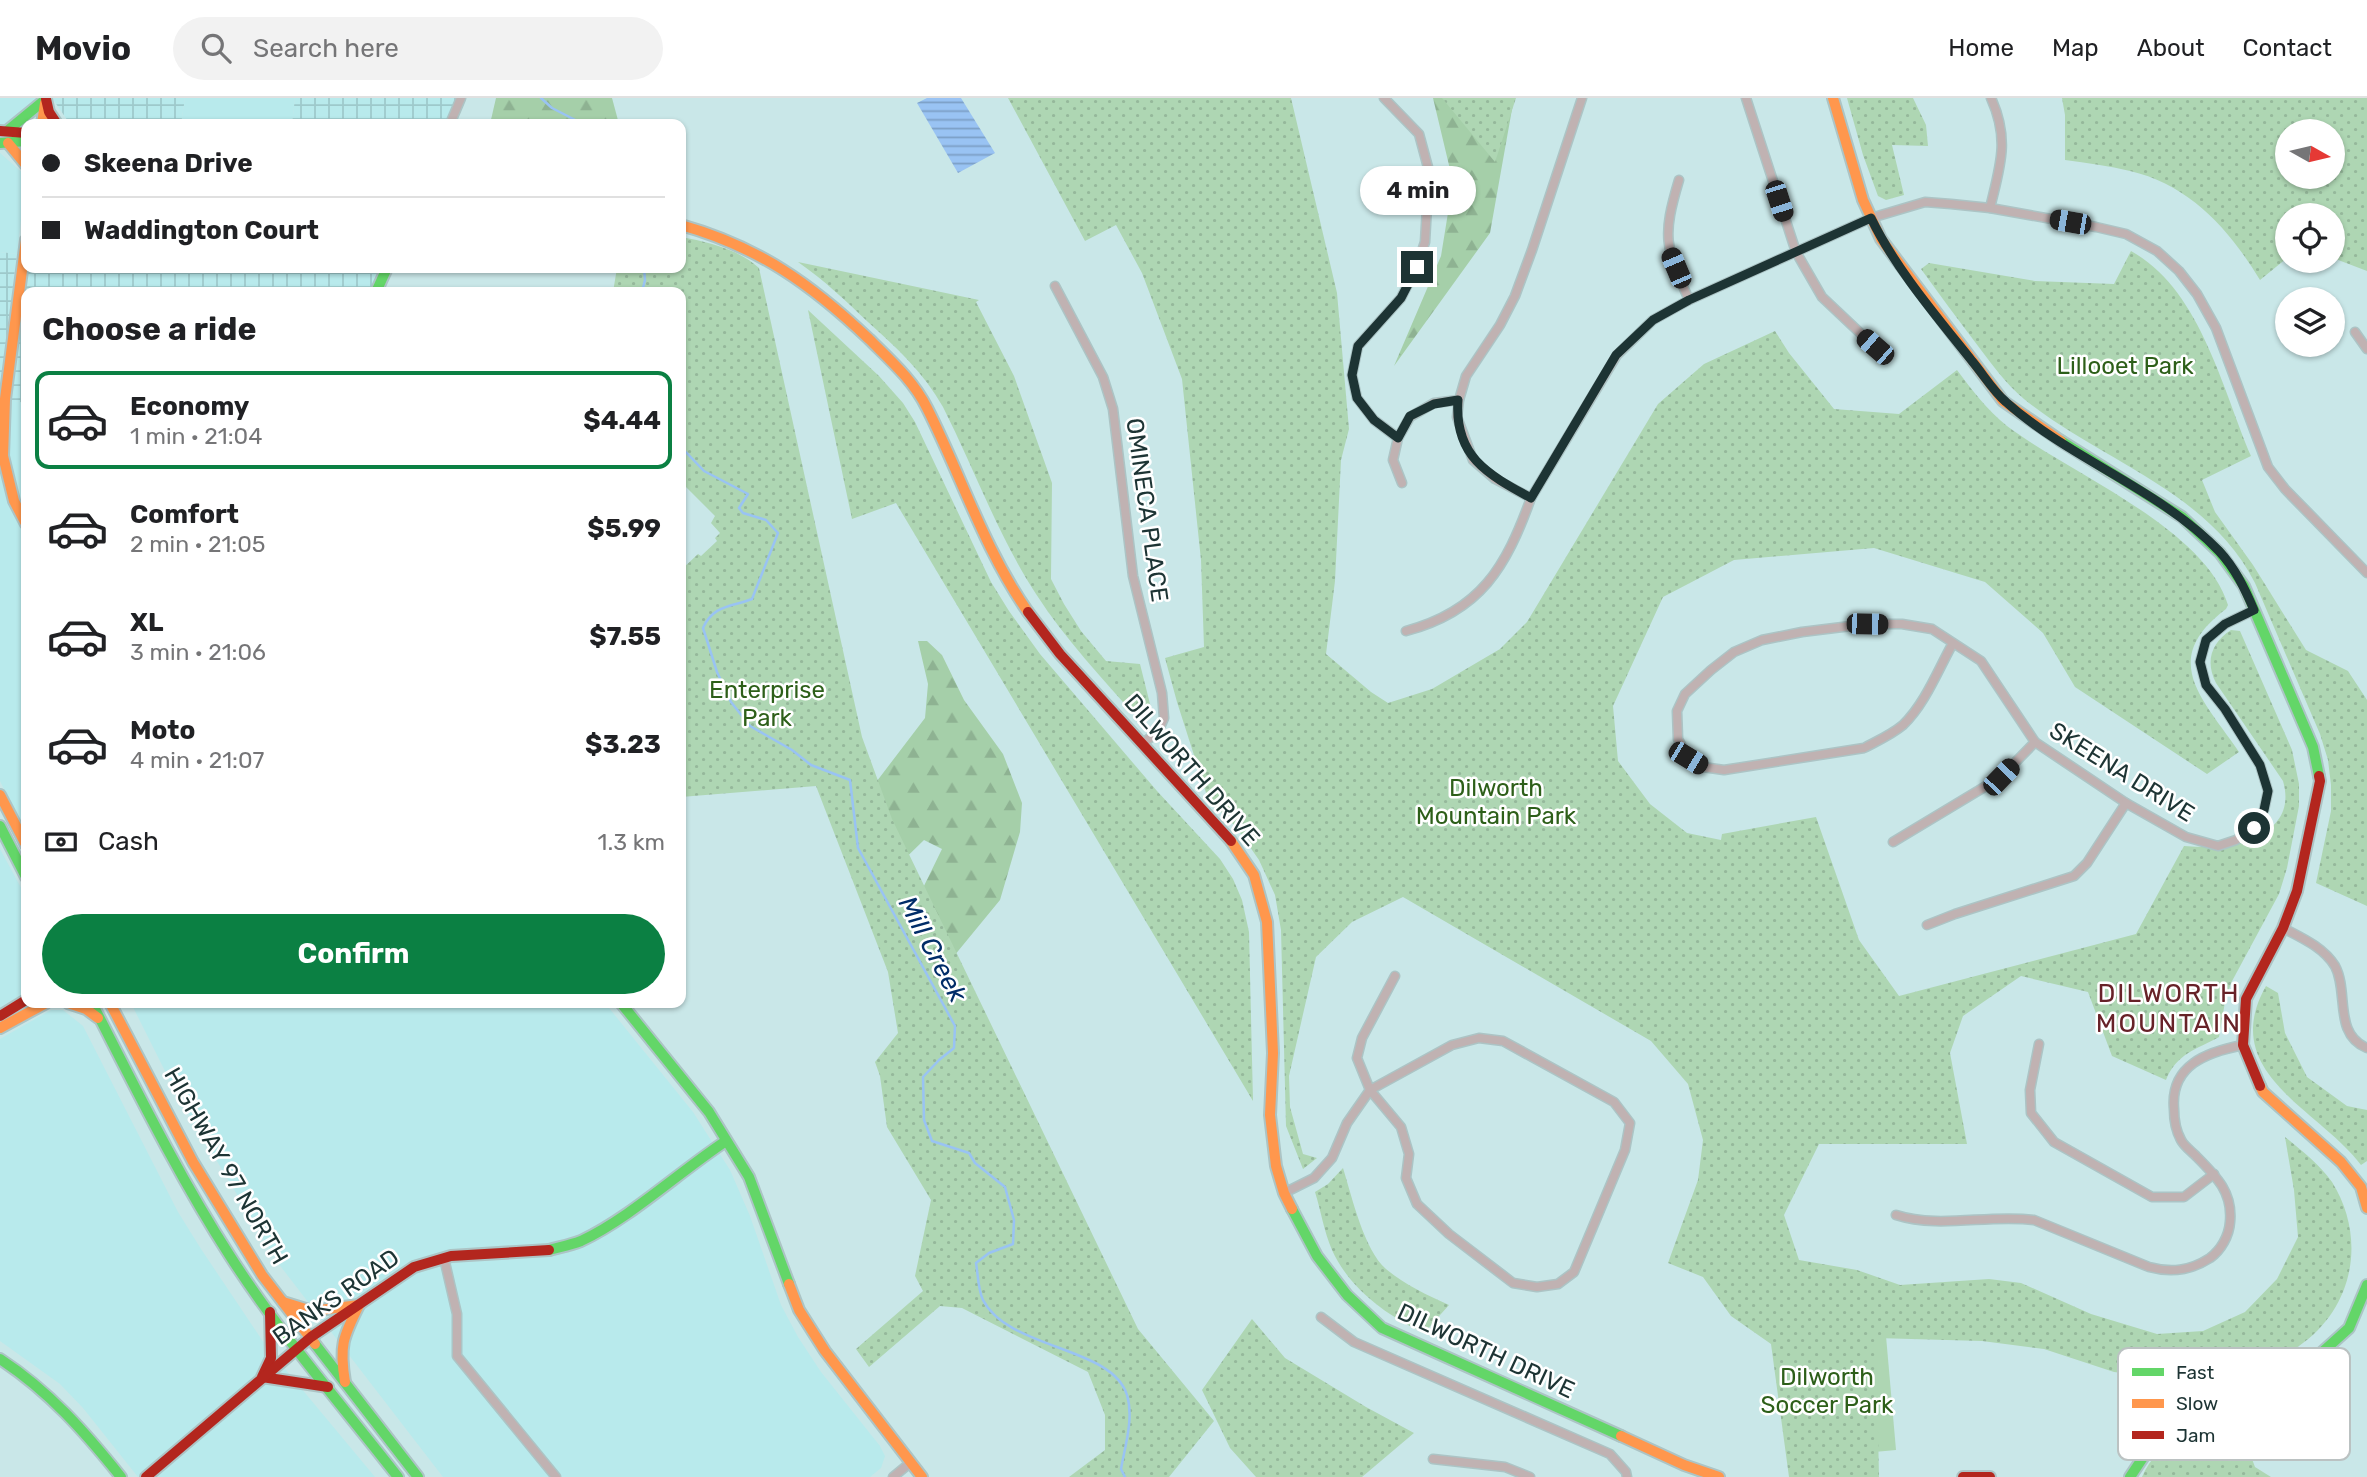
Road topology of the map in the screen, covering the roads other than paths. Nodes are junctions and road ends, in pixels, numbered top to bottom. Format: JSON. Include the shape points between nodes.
{"nodes":[{"id":1,"x":461,"y":98,"type":"edge"},
{"id":2,"x":1384,"y":98,"type":"edge"},
{"id":3,"x":1582,"y":98,"type":"edge"},
{"id":4,"x":1746,"y":98,"type":"edge"},
{"id":5,"x":1833,"y":98,"type":"edge"},
{"id":6,"x":1991,"y":98,"type":"edge"},
{"id":7,"x":46,"y":99,"type":"edge"},
{"id":8,"x":24,"y":119,"type":"edge"},
{"id":9,"x":43,"y":119,"type":"edge"},
{"id":10,"x":54,"y":119,"type":"edge"},
{"id":11,"x":452,"y":119,"type":"edge"},
{"id":12,"x":21,"y":122,"type":"edge"},
{"id":13,"x":4,"y":137,"type":"edge"},
{"id":14,"x":21,"y":159,"type":"edge"},
{"id":15,"x":1679,"y":180,"type":"dead end"},
{"id":16,"x":1990,"y":208,"type":"junction"},
{"id":17,"x":1871,"y":218,"type":"junction"},
{"id":18,"x":686,"y":227,"type":"edge"},
{"id":19,"x":1796,"y":252,"type":"junction"},
{"id":20,"x":22,"y":273,"type":"edge"},
{"id":21,"x":1055,"y":286,"type":"dead end"},
{"id":22,"x":1689,"y":300,"type":"junction"},
{"id":23,"x":2355,"y":332,"type":"dead end"},
{"id":24,"x":1875,"y":347,"type":"dead end"},
{"id":25,"x":2367,"y":349,"type":"edge"},
{"id":26,"x":1458,"y":400,"type":"junction"},
{"id":27,"x":1398,"y":438,"type":"junction"},
{"id":28,"x":1402,"y":483,"type":"dead end"},
{"id":29,"x":1531,"y":498,"type":"junction"},
{"id":30,"x":21,"y":514,"type":"edge"},
{"id":31,"x":2367,"y":573,"type":"edge"},
{"id":32,"x":2254,"y":610,"type":"junction"},
{"id":33,"x":1406,"y":631,"type":"dead end"},
{"id":34,"x":1953,"y":643,"type":"junction"},
{"id":35,"x":2035,"y":742,"type":"junction"},
{"id":36,"x":1143,"y":743,"type":"junction"},
{"id":37,"x":0,"y":795,"type":"edge"},
{"id":38,"x":2126,"y":803,"type":"junction"},
{"id":39,"x":0,"y":826,"type":"edge"},
{"id":40,"x":21,"y":835,"type":"edge"},
{"id":41,"x":1893,"y":842,"type":"dead end"},
{"id":42,"x":21,"y":867,"type":"edge"},
{"id":43,"x":1927,"y":925,"type":"dead end"},
{"id":44,"x":2283,"y":928,"type":"junction"},
{"id":45,"x":1395,"y":976,"type":"dead end"},
{"id":46,"x":21,"y":1003,"type":"edge"},
{"id":47,"x":37,"y":1008,"type":"edge"},
{"id":48,"x":83,"y":1008,"type":"edge"},
{"id":49,"x":94,"y":1008,"type":"edge"},
{"id":50,"x":112,"y":1008,"type":"edge"},
{"id":51,"x":118,"y":1008,"type":"edge"},
{"id":52,"x":625,"y":1008,"type":"edge"},
{"id":53,"x":0,"y":1016,"type":"edge"},
{"id":54,"x":117,"y":1017,"type":"junction"},
{"id":55,"x":101,"y":1021,"type":"junction"},
{"id":56,"x":0,"y":1028,"type":"edge"},
{"id":57,"x":2039,"y":1044,"type":"dead end"},
{"id":58,"x":2243,"y":1045,"type":"junction"},
{"id":59,"x":2367,"y":1048,"type":"edge"},
{"id":60,"x":1370,"y":1090,"type":"junction"},
{"id":61,"x":726,"y":1141,"type":"junction"},
{"id":62,"x":2214,"y":1174,"type":"junction"},
{"id":63,"x":1284,"y":1193,"type":"junction"},
{"id":64,"x":2367,"y":1208,"type":"edge"},
{"id":65,"x":1896,"y":1215,"type":"dead end"},
{"id":66,"x":444,"y":1258,"type":"junction"},
{"id":67,"x":2367,"y":1285,"type":"edge"},
{"id":68,"x":283,"y":1302,"type":"junction"},
{"id":69,"x":359,"y":1304,"type":"junction"},
{"id":70,"x":270,"y":1312,"type":"junction"},
{"id":71,"x":1321,"y":1317,"type":"dead end"},
{"id":72,"x":311,"y":1337,"type":"junction"},
{"id":73,"x":298,"y":1348,"type":"junction"},
{"id":74,"x":2326,"y":1348,"type":"edge"},
{"id":75,"x":0,"y":1359,"type":"edge"},
{"id":76,"x":262,"y":1377,"type":"junction"},
{"id":77,"x":345,"y":1383,"type":"junction"},
{"id":78,"x":328,"y":1387,"type":"junction"},
{"id":79,"x":1433,"y":1459,"type":"dead end"},
{"id":80,"x":2141,"y":1460,"type":"edge"},
{"id":81,"x":910,"y":1463,"type":"junction"},
{"id":82,"x":1692,"y":1473,"type":"edge"},
{"id":83,"x":121,"y":1477,"type":"edge"},
{"id":84,"x":146,"y":1477,"type":"edge"},
{"id":85,"x":398,"y":1477,"type":"edge"},
{"id":86,"x":418,"y":1477,"type":"edge"},
{"id":87,"x":556,"y":1477,"type":"edge"},
{"id":88,"x":893,"y":1477,"type":"edge"},
{"id":89,"x":922,"y":1477,"type":"edge"},
{"id":90,"x":1530,"y":1477,"type":"edge"},
{"id":91,"x":1627,"y":1477,"type":"edge"},
{"id":92,"x":1719,"y":1477,"type":"edge"},
{"id":93,"x":1963,"y":1477,"type":"edge"},
{"id":94,"x":1990,"y":1477,"type":"edge"},
{"id":95,"x":2130,"y":1477,"type":"edge"}],
"edges":[{"from":1,"to":11,"type":"street"},
{"from":2,"to":27,"type":"street","via":[[1419,134],[1429,171],[1425,242],[1401,298],[1358,346],[1352,375],[1357,398],[1374,420]]},
{"from":3,"to":26,"type":"street","via":[[1515,296],[1466,376]]},
{"from":4,"to":19,"type":"street"},
{"from":5,"to":17,"type":"main road"},
{"from":6,"to":16,"type":"street","via":[[1998,114],[2003,158]]},
{"from":7,"to":8,"type":"main road"},
{"from":7,"to":9,"type":"main road"},
{"from":7,"to":10,"type":"main road"},
{"from":12,"to":13,"type":"main road"},
{"from":13,"to":14,"type":"main road"},
{"from":15,"to":22,"type":"street","via":[[1666,232]]},
{"from":16,"to":17,"type":"street","via":[[1925,202]]},
{"from":16,"to":31,"type":"street","via":[[2126,234],[2157,251],[2179,271],[2216,328],[2268,467]]},
{"from":17,"to":19,"type":"street"},
{"from":17,"to":32,"type":"main road","via":[[1881,239],[2003,401],[2182,517],[2220,553],[2244,586]]},
{"from":18,"to":36,"type":"main road","name":"DILWORTH DRIVE","via":[[734,243],[774,264],[831,303],[907,376],[926,406],[1013,589],[1060,654]]},
{"from":19,"to":22,"type":"street"},
{"from":19,"to":24,"type":"street","via":[[1822,297]]},
{"from":20,"to":30,"type":"main road","via":[[5,399],[4,456]]},
{"from":21,"to":36,"type":"street","name":"OMINECA PLACE","via":[[1103,377],[1112,409],[1133,576],[1162,693],[1164,718],[1158,732]]},
{"from":22,"to":29,"type":"street","via":[[1653,320],[1616,355]]},
{"from":23,"to":25,"type":"street"},
{"from":26,"to":27,"type":"street","via":[[1434,404],[1410,416]]},
{"from":26,"to":29,"type":"street","via":[[1457,417],[1474,460],[1495,479]]},
{"from":27,"to":28,"type":"street","via":[[1393,460]]},
{"from":29,"to":33,"type":"street","via":[[1499,569],[1477,593],[1456,612]]},
{"from":32,"to":38,"type":"street","name":"SKEENA DRIVE","via":[[2206,640],[2200,662],[2206,685],[2260,765],[2268,791],[2254,828],[2218,846],[2186,836]]},
{"from":32,"to":44,"type":"main road","via":[[2313,747],[2320,781],[2302,872]]},
{"from":34,"to":34,"type":"street","name":"SKEENA DRIVE","via":[[1932,629],[1902,624],[1867,624],[1762,640],[1734,652],[1685,694],[1677,710],[1678,739],[1688,758],[1703,767],[1724,770],[1864,748],[1903,724],[1921,702]]},
{"from":34,"to":35,"type":"street","name":"SKEENA DRIVE","via":[[1981,661]]},
{"from":35,"to":38,"type":"street","name":"SKEENA DRIVE"},
{"from":35,"to":41,"type":"street","via":[[2001,777]]},
{"from":36,"to":63,"type":"main road","name":"DILWORTH DRIVE","via":[[1227,835],[1254,875],[1267,922],[1273,1053],[1270,1115]]},
{"from":37,"to":40,"type":"main road"},
{"from":38,"to":43,"type":"street","via":[[2074,876]]},
{"from":39,"to":42,"type":"main road"},
{"from":44,"to":58,"type":"main road","via":[[2246,999]]},
{"from":44,"to":59,"type":"street","via":[[2322,951],[2334,965],[2345,1024],[2351,1037]]},
{"from":45,"to":60,"type":"street","via":[[1362,1038],[1357,1058]]},
{"from":46,"to":53,"type":"main road"},
{"from":47,"to":56,"type":"main road"},
{"from":48,"to":55,"type":"main road"},
{"from":49,"to":55,"type":"main road","name":"HIGHWAY 97 NORTH"},
{"from":50,"to":54,"type":"main road","name":"HIGHWAY 97 NORTH"},
{"from":51,"to":54,"type":"main road"},
{"from":52,"to":61,"type":"main road","via":[[709,1112]]},
{"from":54,"to":68,"type":"main road","name":"HIGHWAY 97 NORTH","via":[[214,1197]]},
{"from":55,"to":70,"type":"main road","name":"HIGHWAY 97 NORTH","via":[[210,1225]]},
{"from":57,"to":62,"type":"street","via":[[2031,1113],[2054,1142],[2152,1197],[2185,1196]]},
{"from":58,"to":62,"type":"street","via":[[2216,1050],[2191,1064],[2177,1082],[2173,1098],[2181,1141]]},
{"from":58,"to":64,"type":"main road","via":[[2263,1092],[2341,1162],[2361,1187]]},
{"from":60,"to":60,"type":"street","via":[[1452,1045],[1479,1038],[1503,1041],[1614,1102],[1630,1123],[1625,1150],[1574,1272],[1558,1284],[1513,1283],[1449,1234],[1417,1205],[1406,1178],[1409,1154],[1401,1127]]},
{"from":60,"to":63,"type":"street","via":[[1347,1123],[1332,1158],[1314,1178]]},
{"from":61,"to":66,"type":"main road","name":"BANKS ROAD","via":[[612,1224],[579,1242],[543,1252]]},
{"from":61,"to":81,"type":"main road","via":[[749,1177],[799,1310]]},
{"from":62,"to":65,"type":"street","via":[[2226,1189],[2232,1208],[2230,1229],[2219,1251],[2183,1270],[2149,1267],[2034,1220],[1914,1221]]},
{"from":63,"to":82,"type":"main road","name":"DILWORTH DRIVE","via":[[1317,1256],[1347,1295],[1382,1328]]},
{"from":66,"to":69,"type":"main road","name":"BANKS ROAD","via":[[414,1267]]},
{"from":66,"to":87,"type":"street","via":[[457,1314],[457,1356]]},
{"from":67,"to":74,"type":"main road","via":[[2348,1328]]},
{"from":68,"to":69,"type":"main road","via":[[312,1311]]},
{"from":68,"to":72,"type":"main road","name":"HIGHWAY 97 NORTH"},
{"from":69,"to":72,"type":"main road","name":"BANKS ROAD"},
{"from":69,"to":77,"type":"main road","via":[[344,1336]]},
{"from":70,"to":73,"type":"main road","name":"HIGHWAY 97 NORTH"},
{"from":70,"to":76,"type":"main road","via":[[271,1358]]},
{"from":71,"to":91,"type":"street","via":[[1354,1342],[1610,1454]]},
{"from":72,"to":73,"type":"main road","name":"BANKS ROAD"},
{"from":72,"to":77,"type":"main road","name":"HIGHWAY 97 NORTH"},
{"from":73,"to":76,"type":"main road","name":"BANKS ROAD"},
{"from":73,"to":78,"type":"main road","name":"HIGHWAY 97 NORTH"},
{"from":75,"to":83,"type":"main road","via":[[51,1394]]},
{"from":76,"to":78,"type":"main road"},
{"from":76,"to":84,"type":"main road","name":"BANKS ROAD"},
{"from":77,"to":86,"type":"main road","name":"HIGHWAY 97 NORTH"},
{"from":78,"to":85,"type":"main road","name":"HIGHWAY 97 NORTH"},
{"from":79,"to":90,"type":"street","via":[[1505,1468]]},
{"from":80,"to":95,"type":"main road"},
{"from":81,"to":88,"type":"street"},
{"from":81,"to":89,"type":"main road"},
{"from":82,"to":92,"type":"main road","name":"DILWORTH DRIVE"},
{"from":93,"to":94,"type":"main road"}]}
